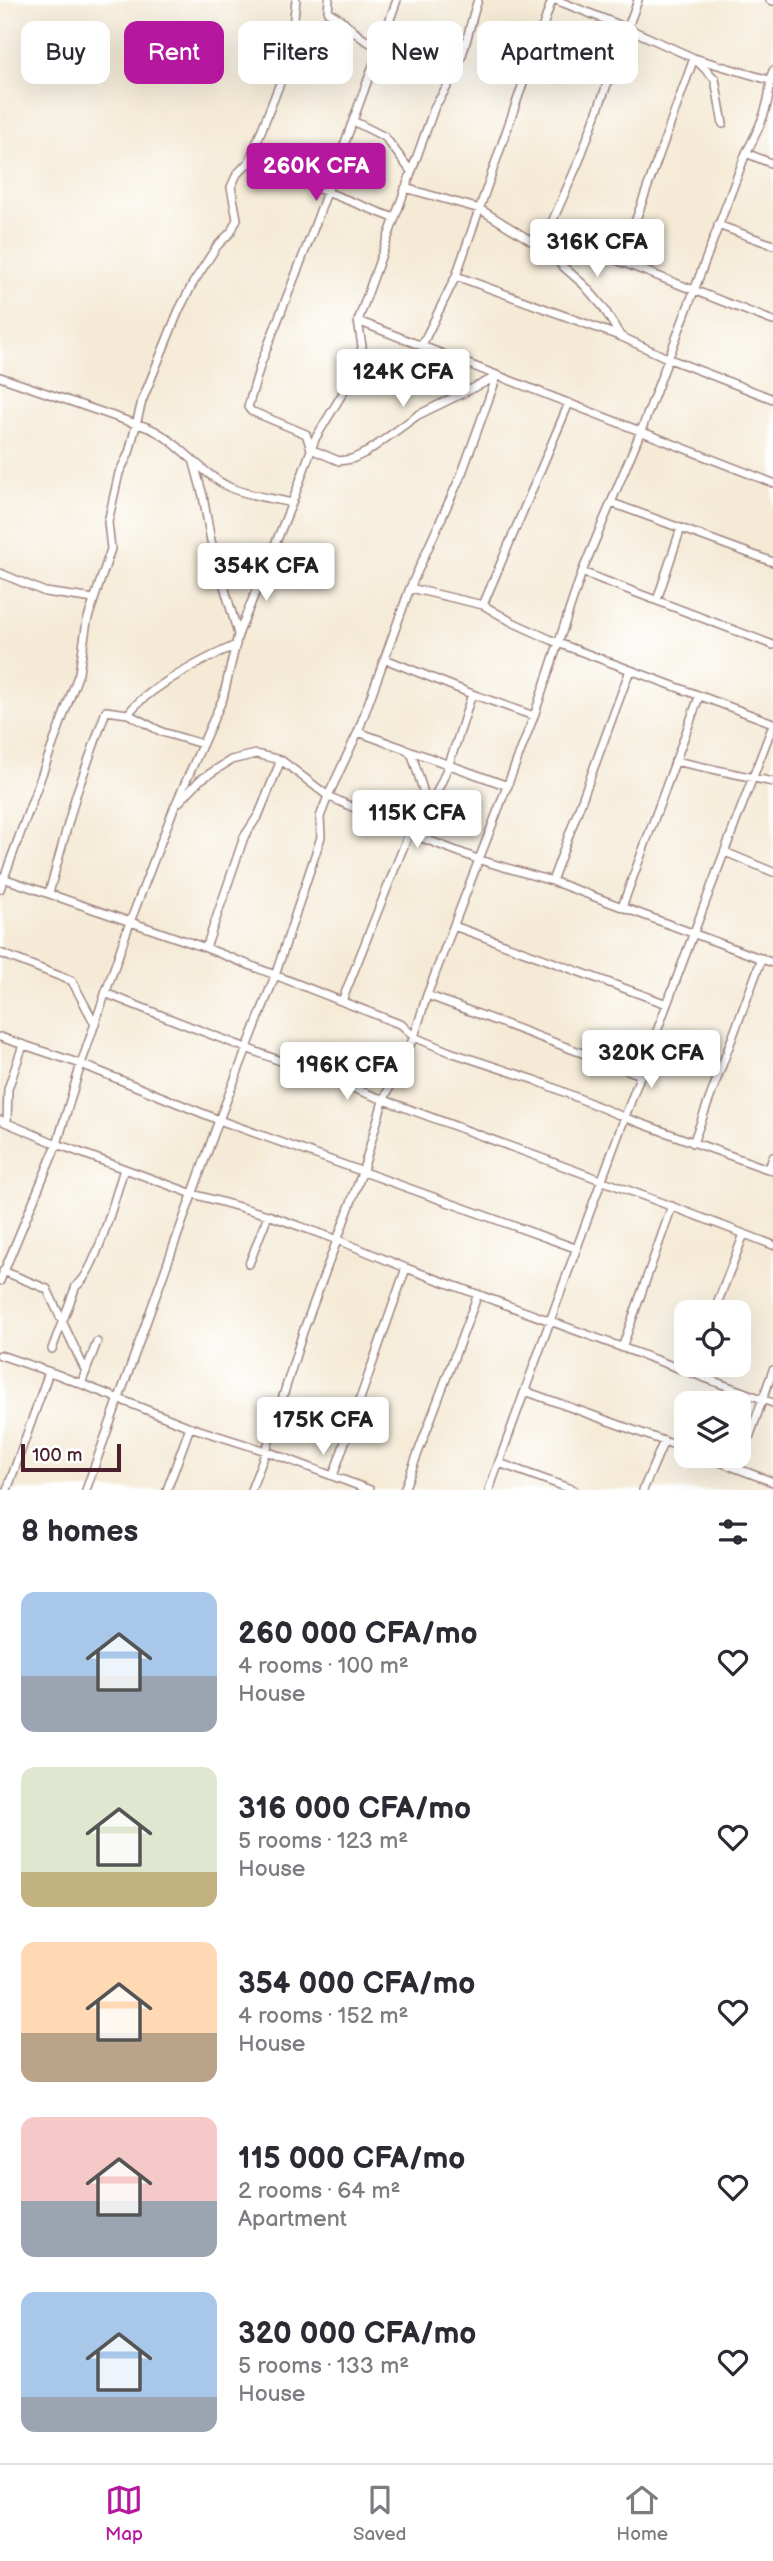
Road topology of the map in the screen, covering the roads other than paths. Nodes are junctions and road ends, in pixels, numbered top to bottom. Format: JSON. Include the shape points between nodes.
{"nodes":[{"id":1,"x":296,"y":0,"type":"edge"},
{"id":2,"x":329,"y":0,"type":"edge"},
{"id":3,"x":397,"y":0,"type":"edge"},
{"id":4,"x":478,"y":0,"type":"edge"},
{"id":5,"x":554,"y":0,"type":"edge"},
{"id":6,"x":638,"y":0,"type":"edge"},
{"id":7,"x":389,"y":21,"type":"edge"},
{"id":8,"x":610,"y":21,"type":"edge"},
{"id":9,"x":630,"y":21,"type":"edge"},
{"id":10,"x":638,"y":33,"type":"edge"},
{"id":11,"x":367,"y":43,"type":"edge"},
{"id":12,"x":694,"y":58,"type":"junction"},
{"id":13,"x":773,"y":71,"type":"edge"},
{"id":14,"x":769,"y":80,"type":"junction"},
{"id":15,"x":367,"y":82,"type":"edge"},
{"id":16,"x":607,"y":84,"type":"edge"},
{"id":17,"x":770,"y":93,"type":"junction"},
{"id":18,"x":773,"y":103,"type":"edge"},
{"id":19,"x":354,"y":121,"type":"junction"},
{"id":20,"x":723,"y":124,"type":"dead end"},
{"id":21,"x":746,"y":153,"type":"junction"},
{"id":22,"x":249,"y":162,"type":"junction"},
{"id":23,"x":773,"y":164,"type":"edge"},
{"id":24,"x":410,"y":170,"type":"junction"},
{"id":25,"x":405,"y":188,"type":"junction"},
{"id":26,"x":327,"y":192,"type":"junction"},
{"id":27,"x":480,"y":209,"type":"junction"},
{"id":28,"x":394,"y":218,"type":"junction"},
{"id":29,"x":719,"y":225,"type":"junction"},
{"id":30,"x":547,"y":233,"type":"junction"},
{"id":31,"x":773,"y":245,"type":"edge"},
{"id":32,"x":541,"y":247,"type":"junction"},
{"id":33,"x":621,"y":261,"type":"junction"},
{"id":34,"x":456,"y":276,"type":"junction"},
{"id":35,"x":696,"y":290,"type":"junction"},
{"id":36,"x":358,"y":321,"type":"junction"},
{"id":37,"x":773,"y":321,"type":"edge"},
{"id":38,"x":622,"y":337,"type":"junction"},
{"id":39,"x":422,"y":345,"type":"junction"},
{"id":40,"x":667,"y":358,"type":"junction"},
{"id":41,"x":497,"y":376,"type":"junction"},
{"id":42,"x":0,"y":377,"type":"edge"},
{"id":43,"x":773,"y":399,"type":"edge"},
{"id":44,"x":569,"y":402,"type":"junction"},
{"id":45,"x":136,"y":425,"type":"junction"},
{"id":46,"x":641,"y":431,"type":"junction"},
{"id":47,"x":311,"y":449,"type":"junction"},
{"id":48,"x":193,"y":463,"type":"junction"},
{"id":49,"x":773,"y":484,"type":"edge"},
{"id":50,"x":292,"y":503,"type":"junction"},
{"id":51,"x":612,"y":503,"type":"junction"},
{"id":52,"x":681,"y":528,"type":"junction"},
{"id":53,"x":773,"y":562,"type":"edge"},
{"id":54,"x":582,"y":572,"type":"junction"},
{"id":55,"x":0,"y":573,"type":"edge"},
{"id":56,"x":411,"y":588,"type":"junction"},
{"id":57,"x":94,"y":599,"type":"junction"},
{"id":58,"x":657,"y":600,"type":"junction"},
{"id":59,"x":483,"y":605,"type":"junction"},
{"id":60,"x":238,"y":635,"type":"junction"},
{"id":61,"x":558,"y":643,"type":"junction"},
{"id":62,"x":236,"y":645,"type":"junction"},
{"id":63,"x":773,"y":645,"type":"edge"},
{"id":64,"x":385,"y":659,"type":"junction"},
{"id":65,"x":630,"y":670,"type":"junction"},
{"id":66,"x":472,"y":694,"type":"junction"},
{"id":67,"x":699,"y":697,"type":"junction"},
{"id":68,"x":128,"y":714,"type":"junction"},
{"id":69,"x":534,"y":716,"type":"junction"},
{"id":70,"x":773,"y":724,"type":"edge"},
{"id":71,"x":358,"y":732,"type":"junction"},
{"id":72,"x":202,"y":744,"type":"junction"},
{"id":73,"x":405,"y":750,"type":"junction"},
{"id":74,"x":281,"y":760,"type":"junction"},
{"id":75,"x":676,"y":761,"type":"junction"},
{"id":76,"x":449,"y":764,"type":"junction"},
{"id":77,"x":752,"y":779,"type":"junction"},
{"id":78,"x":773,"y":782,"type":"edge"},
{"id":79,"x":508,"y":786,"type":"junction"},
{"id":80,"x":328,"y":796,"type":"junction"},
{"id":81,"x":174,"y":808,"type":"junction"},
{"id":82,"x":424,"y":815,"type":"junction"},
{"id":83,"x":409,"y":833,"type":"junction"},
{"id":84,"x":725,"y":852,"type":"junction"},
{"id":85,"x":480,"y":860,"type":"junction"},
{"id":86,"x":773,"y":872,"type":"edge"},
{"id":87,"x":1,"y":877,"type":"edge"},
{"id":88,"x":552,"y":881,"type":"junction"},
{"id":89,"x":0,"y":889,"type":"edge"},
{"id":90,"x":49,"y":893,"type":"junction"},
{"id":91,"x":622,"y":907,"type":"junction"},
{"id":92,"x":130,"y":922,"type":"junction"},
{"id":93,"x":454,"y":926,"type":"junction"},
{"id":94,"x":693,"y":933,"type":"junction"},
{"id":95,"x":206,"y":948,"type":"junction"},
{"id":96,"x":0,"y":953,"type":"edge"},
{"id":97,"x":762,"y":958,"type":"junction"},
{"id":98,"x":773,"y":963,"type":"edge"},
{"id":99,"x":275,"y":976,"type":"junction"},
{"id":100,"x":105,"y":993,"type":"junction"},
{"id":101,"x":427,"y":995,"type":"junction"},
{"id":102,"x":342,"y":1001,"type":"junction"},
{"id":103,"x":667,"y":1004,"type":"junction"},
{"id":104,"x":95,"y":1024,"type":"junction"},
{"id":105,"x":0,"y":1037,"type":"edge"},
{"id":106,"x":414,"y":1037,"type":"junction"},
{"id":107,"x":23,"y":1045,"type":"junction"},
{"id":108,"x":246,"y":1049,"type":"junction"},
{"id":109,"x":81,"y":1064,"type":"junction"},
{"id":110,"x":641,"y":1075,"type":"junction"},
{"id":111,"x":383,"y":1101,"type":"junction"},
{"id":112,"x":626,"y":1118,"type":"junction"},
{"id":113,"x":219,"y":1120,"type":"junction"},
{"id":114,"x":4,"y":1121,"type":"edge"},
{"id":115,"x":693,"y":1143,"type":"junction"},
{"id":116,"x":57,"y":1144,"type":"junction"},
{"id":117,"x":773,"y":1157,"type":"edge"},
{"id":118,"x":124,"y":1169,"type":"junction"},
{"id":119,"x":363,"y":1170,"type":"junction"},
{"id":120,"x":771,"y":1170,"type":"edge"},
{"id":121,"x":602,"y":1178,"type":"junction"},
{"id":122,"x":193,"y":1194,"type":"junction"},
{"id":123,"x":672,"y":1206,"type":"junction"},
{"id":124,"x":268,"y":1216,"type":"junction"},
{"id":125,"x":744,"y":1234,"type":"junction"},
{"id":126,"x":338,"y":1240,"type":"junction"},
{"id":127,"x":773,"y":1245,"type":"edge"},
{"id":128,"x":575,"y":1248,"type":"junction"},
{"id":129,"x":249,"y":1264,"type":"dead end"},
{"id":130,"x":406,"y":1268,"type":"junction"},
{"id":131,"x":4,"y":1271,"type":"junction"},
{"id":132,"x":0,"y":1281,"type":"edge"},
{"id":133,"x":478,"y":1294,"type":"junction"},
{"id":134,"x":719,"y":1300,"type":"edge"},
{"id":135,"x":552,"y":1320,"type":"junction"},
{"id":136,"x":63,"y":1321,"type":"junction"},
{"id":137,"x":97,"y":1342,"type":"dead end"},
{"id":138,"x":622,"y":1348,"type":"junction"},
{"id":139,"x":52,"y":1349,"type":"dead end"},
{"id":140,"x":0,"y":1355,"type":"edge"},
{"id":141,"x":674,"y":1363,"type":"edge"},
{"id":142,"x":773,"y":1370,"type":"edge"},
{"id":143,"x":49,"y":1372,"type":"junction"},
{"id":144,"x":86,"y":1372,"type":"junction"},
{"id":145,"x":712,"y":1377,"type":"edge"},
{"id":146,"x":81,"y":1384,"type":"junction"},
{"id":147,"x":525,"y":1391,"type":"junction"},
{"id":148,"x":762,"y":1399,"type":"junction"},
{"id":149,"x":118,"y":1400,"type":"junction"},
{"id":150,"x":773,"y":1403,"type":"edge"},
{"id":151,"x":190,"y":1427,"type":"junction"},
{"id":152,"x":664,"y":1441,"type":"junction"},
{"id":153,"x":674,"y":1445,"type":"edge"},
{"id":154,"x":266,"y":1451,"type":"junction"},
{"id":155,"x":499,"y":1463,"type":"junction"},
{"id":156,"x":738,"y":1469,"type":"joint"},
{"id":157,"x":333,"y":1476,"type":"junction"},
{"id":158,"x":773,"y":1482,"type":"edge"},
{"id":159,"x":7,"y":1490,"type":"edge"},
{"id":160,"x":86,"y":1490,"type":"edge"},
{"id":161,"x":167,"y":1490,"type":"edge"},
{"id":162,"x":251,"y":1490,"type":"edge"},
{"id":163,"x":370,"y":1490,"type":"edge"},
{"id":164,"x":404,"y":1490,"type":"edge"},
{"id":165,"x":489,"y":1490,"type":"edge"},
{"id":166,"x":575,"y":1490,"type":"edge"},
{"id":167,"x":643,"y":1490,"type":"edge"}],
"edges":[{"from":1,"to":22,"type":"street","via":[[286,66]]},
{"from":2,"to":11,"type":"street","via":[[328,12],[340,17]]},
{"from":3,"to":7,"type":"street"},
{"from":4,"to":24,"type":"street","via":[[461,57],[435,106]]},
{"from":5,"to":8,"type":"street"},
{"from":5,"to":27,"type":"street"},
{"from":6,"to":9,"type":"street"},
{"from":10,"to":12,"type":"street"},
{"from":12,"to":14,"type":"street"},
{"from":12,"to":20,"type":"street","via":[[715,79]]},
{"from":12,"to":33,"type":"street"},
{"from":13,"to":14,"type":"street"},
{"from":14,"to":17,"type":"street"},
{"from":15,"to":19,"type":"street"},
{"from":16,"to":30,"type":"street"},
{"from":17,"to":18,"type":"street"},
{"from":17,"to":21,"type":"street"},
{"from":19,"to":24,"type":"street","via":[[385,137]]},
{"from":19,"to":26,"type":"street"},
{"from":21,"to":23,"type":"street"},
{"from":21,"to":29,"type":"street"},
{"from":22,"to":26,"type":"street"},
{"from":22,"to":45,"type":"street","via":[[231,187],[237,219],[179,310]]},
{"from":24,"to":25,"type":"street"},
{"from":25,"to":27,"type":"street"},
{"from":25,"to":28,"type":"street"},
{"from":26,"to":28,"type":"street"},
{"from":26,"to":47,"type":"street","via":[[248,407],[306,434]]},
{"from":27,"to":32,"type":"street"},
{"from":27,"to":34,"type":"street"},
{"from":28,"to":36,"type":"street"},
{"from":29,"to":31,"type":"street"},
{"from":29,"to":35,"type":"street"},
{"from":30,"to":32,"type":"street"},
{"from":30,"to":33,"type":"street"},
{"from":32,"to":38,"type":"street","via":[[584,285]]},
{"from":33,"to":35,"type":"street"},
{"from":34,"to":38,"type":"street"},
{"from":34,"to":39,"type":"street"},
{"from":35,"to":37,"type":"street"},
{"from":35,"to":40,"type":"street"},
{"from":36,"to":39,"type":"street"},
{"from":36,"to":47,"type":"street","via":[[362,346],[358,368]]},
{"from":38,"to":40,"type":"street"},
{"from":39,"to":41,"type":"street"},
{"from":40,"to":43,"type":"street"},
{"from":40,"to":46,"type":"street"},
{"from":41,"to":44,"type":"street"},
{"from":41,"to":47,"type":"street","via":[[418,415],[352,459],[339,461]]},
{"from":41,"to":56,"type":"street","via":[[462,473]]},
{"from":42,"to":45,"type":"street"},
{"from":44,"to":46,"type":"street"},
{"from":44,"to":59,"type":"street"},
{"from":45,"to":48,"type":"street","via":[[151,427]]},
{"from":45,"to":57,"type":"street","via":[[119,473],[108,522],[111,549]]},
{"from":46,"to":49,"type":"street"},
{"from":46,"to":51,"type":"street"},
{"from":47,"to":50,"type":"street"},
{"from":48,"to":50,"type":"street","via":[[229,487]]},
{"from":48,"to":60,"type":"street"},
{"from":50,"to":60,"type":"street"},
{"from":51,"to":52,"type":"street"},
{"from":51,"to":54,"type":"street"},
{"from":52,"to":53,"type":"street"},
{"from":52,"to":58,"type":"street"},
{"from":54,"to":58,"type":"street"},
{"from":54,"to":61,"type":"street"},
{"from":55,"to":57,"type":"street","via":[[45,592]]},
{"from":56,"to":59,"type":"street"},
{"from":56,"to":64,"type":"street"},
{"from":57,"to":87,"type":"street","via":[[79,673]]},
{"from":58,"to":63,"type":"street"},
{"from":59,"to":61,"type":"street"},
{"from":60,"to":62,"type":"street"},
{"from":61,"to":65,"type":"street"},
{"from":61,"to":69,"type":"street"},
{"from":62,"to":68,"type":"street","via":[[204,659]]},
{"from":62,"to":72,"type":"street","via":[[223,698]]},
{"from":64,"to":66,"type":"street"},
{"from":64,"to":71,"type":"street"},
{"from":65,"to":67,"type":"street"},
{"from":65,"to":88,"type":"street"},
{"from":66,"to":69,"type":"street"},
{"from":66,"to":76,"type":"street"},
{"from":67,"to":70,"type":"street"},
{"from":67,"to":75,"type":"street"},
{"from":68,"to":72,"type":"street","via":[[162,732]]},
{"from":68,"to":90,"type":"street","via":[[106,711],[76,795]]},
{"from":69,"to":79,"type":"street"},
{"from":70,"to":77,"type":"street"},
{"from":71,"to":73,"type":"street"},
{"from":71,"to":80,"type":"street"},
{"from":72,"to":81,"type":"street"},
{"from":73,"to":76,"type":"street"},
{"from":73,"to":82,"type":"street","via":[[412,755],[423,790]]},
{"from":74,"to":80,"type":"street"},
{"from":74,"to":81,"type":"street","via":[[256,754],[232,760],[200,780]]},
{"from":74,"to":95,"type":"street","via":[[260,814],[244,837]]},
{"from":75,"to":77,"type":"street"},
{"from":75,"to":91,"type":"street"},
{"from":76,"to":79,"type":"street"},
{"from":76,"to":82,"type":"street"},
{"from":77,"to":78,"type":"street"},
{"from":77,"to":84,"type":"street"},
{"from":79,"to":85,"type":"street"},
{"from":80,"to":83,"type":"street"},
{"from":80,"to":99,"type":"street","via":[[320,817],[321,836]]},
{"from":81,"to":92,"type":"street"},
{"from":82,"to":83,"type":"street"},
{"from":83,"to":85,"type":"street"},
{"from":83,"to":102,"type":"street"},
{"from":84,"to":86,"type":"street"},
{"from":84,"to":94,"type":"street"},
{"from":85,"to":88,"type":"street"},
{"from":85,"to":93,"type":"street"},
{"from":87,"to":89,"type":"street"},
{"from":87,"to":90,"type":"street"},
{"from":88,"to":91,"type":"street"},
{"from":90,"to":92,"type":"street"},
{"from":91,"to":94,"type":"street"},
{"from":92,"to":95,"type":"street"},
{"from":92,"to":100,"type":"street"},
{"from":93,"to":101,"type":"street"},
{"from":93,"to":103,"type":"street"},
{"from":94,"to":97,"type":"street"},
{"from":94,"to":103,"type":"street"},
{"from":95,"to":99,"type":"street"},
{"from":96,"to":104,"type":"street","via":[[72,981]]},
{"from":97,"to":98,"type":"street"},
{"from":97,"to":115,"type":"street"},
{"from":99,"to":102,"type":"street"},
{"from":99,"to":108,"type":"street"},
{"from":100,"to":104,"type":"street"},
{"from":100,"to":108,"type":"street"},
{"from":101,"to":106,"type":"street"},
{"from":101,"to":110,"type":"street"},
{"from":102,"to":106,"type":"street","via":[[402,1025]]},
{"from":103,"to":110,"type":"street"},
{"from":104,"to":109,"type":"street"},
{"from":105,"to":107,"type":"street"},
{"from":106,"to":111,"type":"street"},
{"from":106,"to":112,"type":"street"},
{"from":107,"to":109,"type":"street"},
{"from":107,"to":114,"type":"street","via":[[8,1089]]},
{"from":108,"to":111,"type":"street"},
{"from":108,"to":113,"type":"street"},
{"from":109,"to":113,"type":"street"},
{"from":109,"to":116,"type":"street"},
{"from":110,"to":112,"type":"street"},
{"from":111,"to":119,"type":"street"},
{"from":111,"to":121,"type":"street"},
{"from":112,"to":115,"type":"street"},
{"from":112,"to":121,"type":"street"},
{"from":113,"to":119,"type":"street"},
{"from":113,"to":122,"type":"street"},
{"from":114,"to":116,"type":"street"},
{"from":115,"to":120,"type":"street"},
{"from":116,"to":118,"type":"street"},
{"from":116,"to":131,"type":"street"},
{"from":117,"to":120,"type":"street"},
{"from":118,"to":122,"type":"street"},
{"from":118,"to":136,"type":"street","via":[[97,1250]]},
{"from":119,"to":126,"type":"street"},
{"from":119,"to":128,"type":"street"},
{"from":121,"to":123,"type":"street"},
{"from":121,"to":128,"type":"street"},
{"from":122,"to":124,"type":"street"},
{"from":122,"to":149,"type":"street"},
{"from":123,"to":125,"type":"street"},
{"from":123,"to":138,"type":"street"},
{"from":124,"to":126,"type":"street"},
{"from":124,"to":129,"type":"street"},
{"from":125,"to":127,"type":"street"},
{"from":125,"to":134,"type":"street"},
{"from":126,"to":130,"type":"street"},
{"from":126,"to":154,"type":"street"},
{"from":128,"to":135,"type":"street"},
{"from":130,"to":133,"type":"street"},
{"from":130,"to":157,"type":"street"},
{"from":131,"to":132,"type":"street"},
{"from":131,"to":136,"type":"street","via":[[47,1289]]},
{"from":133,"to":135,"type":"street"},
{"from":133,"to":164,"type":"street"},
{"from":135,"to":138,"type":"street"},
{"from":135,"to":147,"type":"street"},
{"from":136,"to":139,"type":"street"},
{"from":136,"to":144,"type":"street"},
{"from":137,"to":144,"type":"street"},
{"from":138,"to":141,"type":"street"},
{"from":140,"to":143,"type":"street"},
{"from":142,"to":148,"type":"street"},
{"from":143,"to":146,"type":"street"},
{"from":143,"to":159,"type":"street"},
{"from":144,"to":146,"type":"street"},
{"from":145,"to":148,"type":"street"},
{"from":146,"to":149,"type":"street"},
{"from":147,"to":152,"type":"street"},
{"from":147,"to":155,"type":"street"},
{"from":148,"to":150,"type":"street"},
{"from":148,"to":156,"type":"street"},
{"from":149,"to":151,"type":"street"},
{"from":149,"to":160,"type":"street"},
{"from":151,"to":154,"type":"street"},
{"from":151,"to":161,"type":"street"},
{"from":152,"to":153,"type":"street"},
{"from":152,"to":167,"type":"street"},
{"from":154,"to":157,"type":"street"},
{"from":154,"to":162,"type":"street"},
{"from":155,"to":165,"type":"street"},
{"from":155,"to":166,"type":"street"},
{"from":156,"to":158,"type":"street"},
{"from":157,"to":163,"type":"street"}]}
